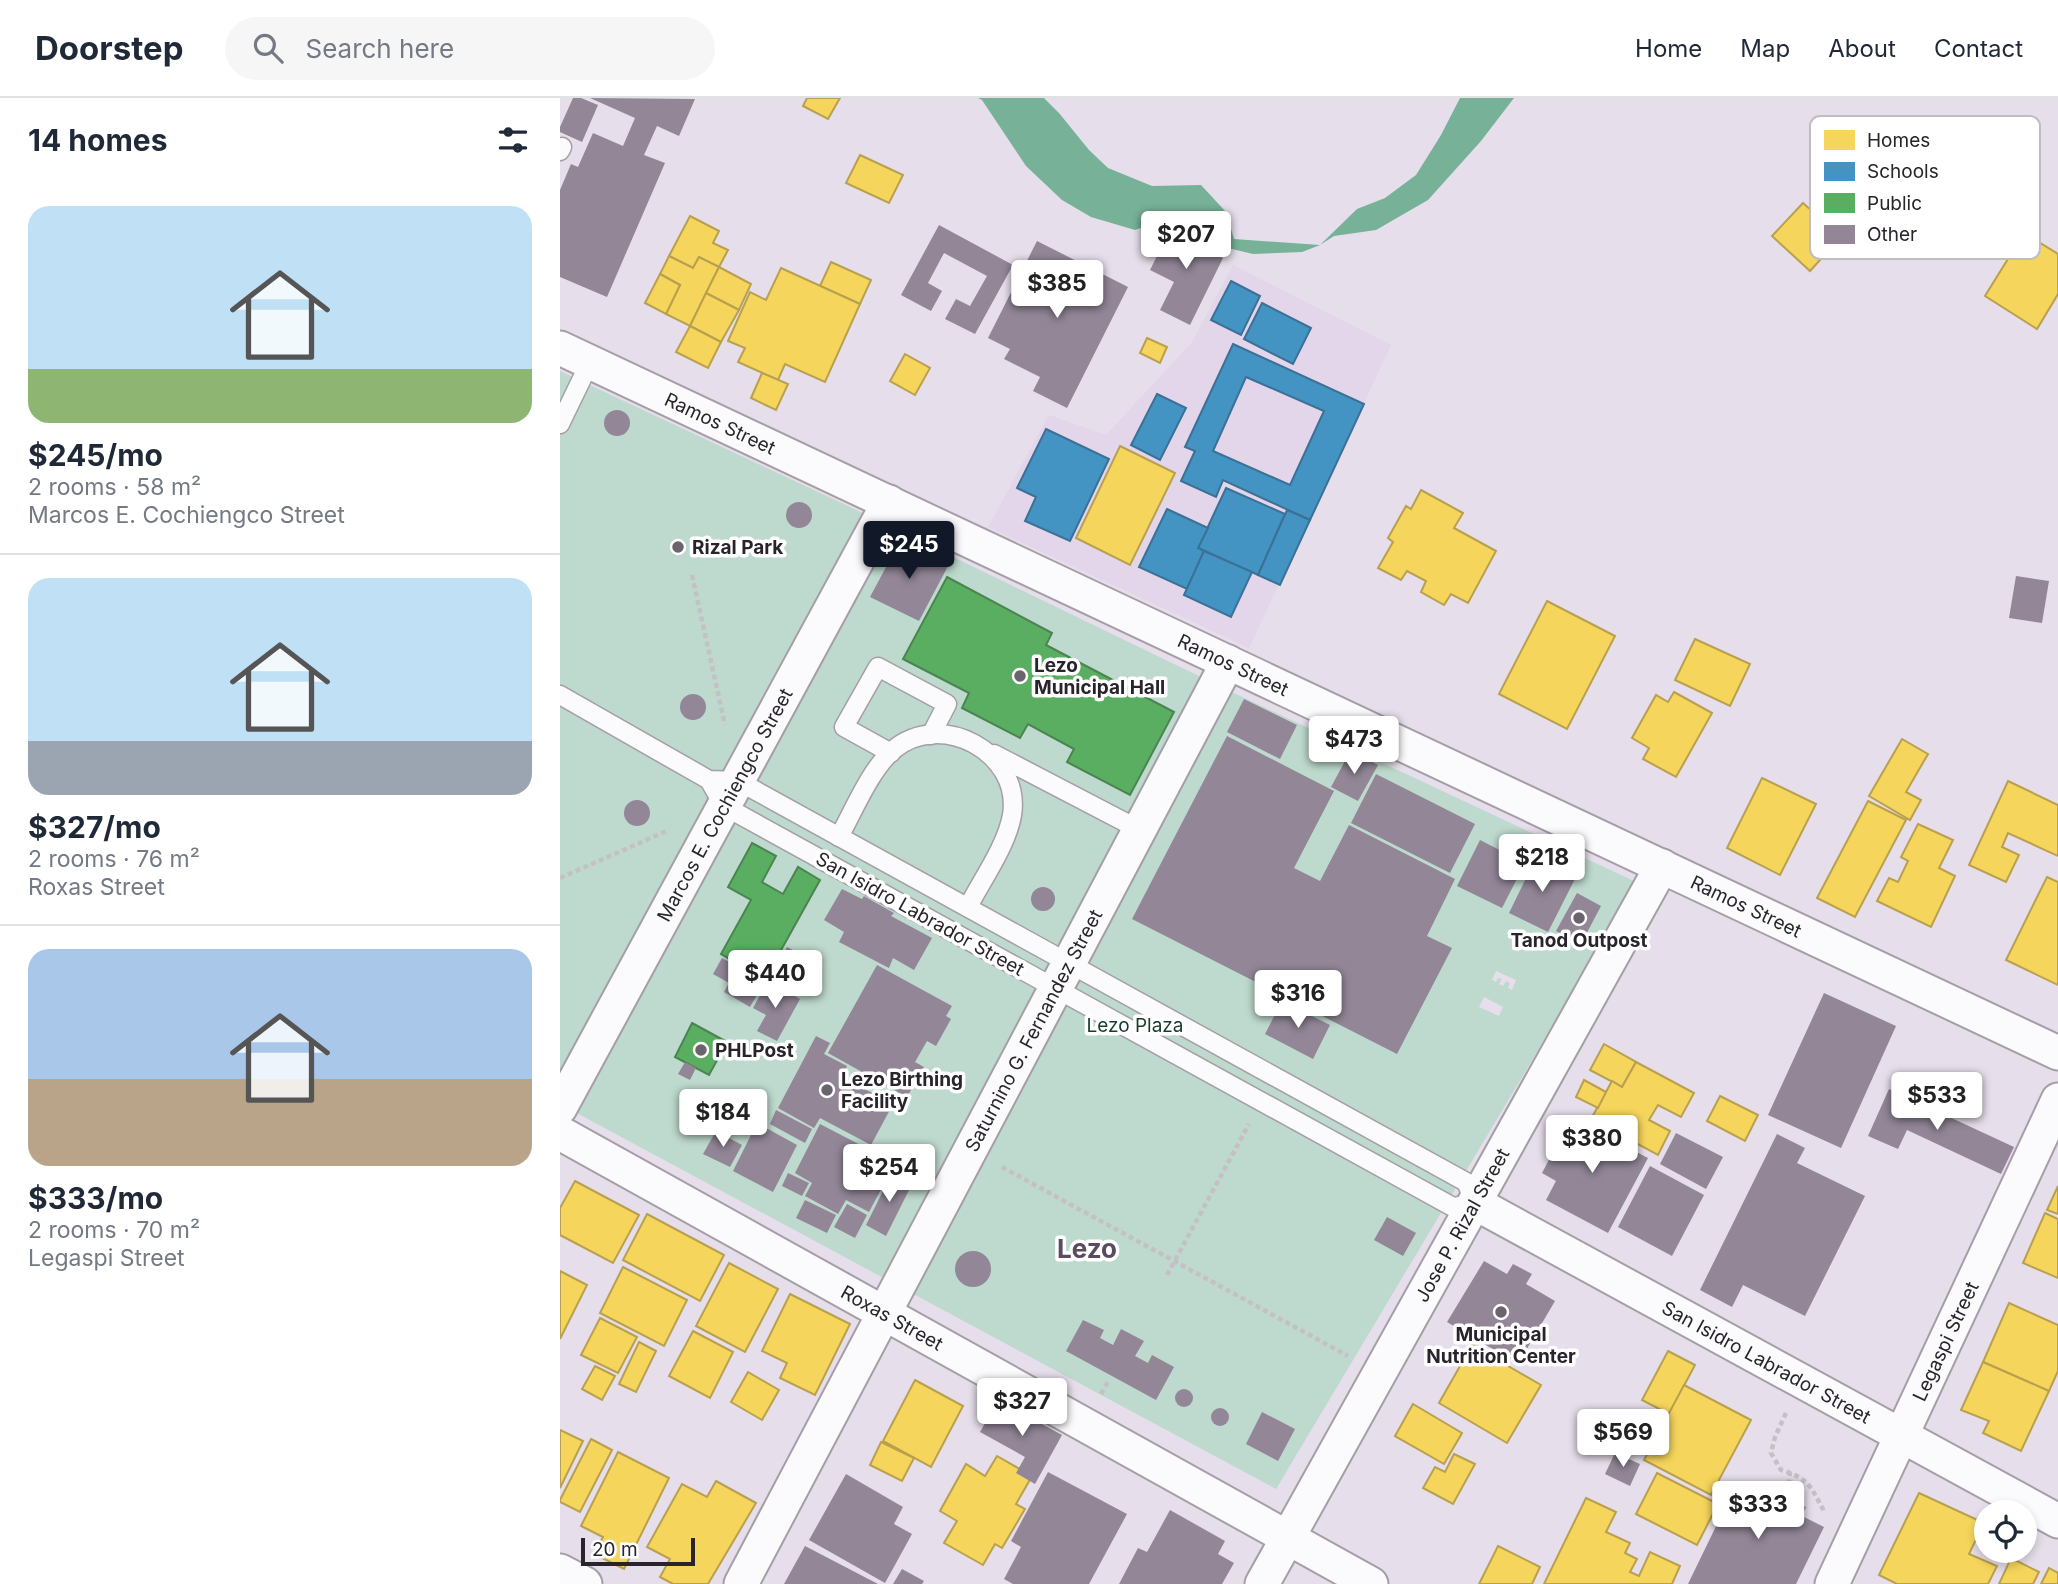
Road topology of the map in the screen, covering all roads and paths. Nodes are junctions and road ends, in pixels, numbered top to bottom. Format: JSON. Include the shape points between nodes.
{"nodes":[{"id":1,"x":560,"y":348,"type":"edge"},
{"id":2,"x":590,"y":362,"type":"junction"},
{"id":3,"x":560,"y":424,"type":"edge"},
{"id":4,"x":889,"y":502,"type":"junction"},
{"id":5,"x":692,"y":575,"type":"dead end"},
{"id":6,"x":1228,"y":662,"type":"junction"},
{"id":7,"x":560,"y":695,"type":"edge"},
{"id":8,"x":931,"y":735,"type":"junction"},
{"id":9,"x":985,"y":749,"type":"junction"},
{"id":10,"x":891,"y":753,"type":"junction"},
{"id":11,"x":724,"y":789,"type":"junction"},
{"id":12,"x":673,"y":828,"type":"dead end"},
{"id":13,"x":1140,"y":830,"type":"junction"},
{"id":14,"x":839,"y":836,"type":"junction"},
{"id":15,"x":1662,"y":866,"type":"junction"},
{"id":16,"x":560,"y":878,"type":"edge"},
{"id":17,"x":968,"y":907,"type":"junction"},
{"id":18,"x":1063,"y":976,"type":"junction"},
{"id":19,"x":2058,"y":1053,"type":"edge"},
{"id":20,"x":2058,"y":1100,"type":"edge"},
{"id":21,"x":1261,"y":1102,"type":"junction"},
{"id":22,"x":560,"y":1108,"type":"edge"},
{"id":23,"x":560,"y":1133,"type":"edge"},
{"id":24,"x":971,"y":1150,"type":"junction"},
{"id":25,"x":1475,"y":1203,"type":"junction"},
{"id":26,"x":1174,"y":1261,"type":"junction"},
{"id":27,"x":1167,"y":1275,"type":"dead end"},
{"id":28,"x":884,"y":1313,"type":"junction"},
{"id":29,"x":1379,"y":1373,"type":"junction"},
{"id":30,"x":1802,"y":1381,"type":"junction"},
{"id":31,"x":1901,"y":1436,"type":"junction"},
{"id":32,"x":1790,"y":1472,"type":"junction"},
{"id":33,"x":1788,"y":1493,"type":"dead end"},
{"id":34,"x":1828,"y":1518,"type":"dead end"},
{"id":35,"x":2058,"y":1521,"type":"edge"},
{"id":36,"x":1288,"y":1538,"type":"junction"},
{"id":37,"x":560,"y":1571,"type":"edge"},
{"id":38,"x":585,"y":1584,"type":"edge"},
{"id":39,"x":741,"y":1584,"type":"edge"},
{"id":40,"x":1262,"y":1584,"type":"edge"},
{"id":41,"x":1371,"y":1584,"type":"edge"},
{"id":42,"x":1832,"y":1584,"type":"edge"}],
"edges":[{"from":1,"to":2,"type":"street","name":"Ramos Street"},
{"from":2,"to":3,"type":"lane"},
{"from":2,"to":4,"type":"street","name":"Ramos Street"},
{"from":4,"to":6,"type":"street","name":"Ramos Street"},
{"from":4,"to":11,"type":"street","name":"Marcos E. Cochiengco Street"},
{"from":5,"to":11,"type":"path"},
{"from":6,"to":13,"type":"street","name":"Saturnino G. Fernandez Street"},
{"from":6,"to":15,"type":"street","name":"Ramos Street"},
{"from":7,"to":11,"type":"lane","name":"San Isidro Labrador Street"},
{"from":8,"to":9,"type":"lane","via":[[965,739]]},
{"from":8,"to":10,"type":"lane","via":[[910,740]]},
{"from":8,"to":10,"type":"lane","via":[[947,704],[878,667],[844,727]]},
{"from":9,"to":13,"type":"lane"},
{"from":9,"to":17,"type":"lane","via":[[1001,767],[1010,789],[1012,813],[1006,836]]},
{"from":10,"to":14,"type":"lane","via":[[878,767]]},
{"from":11,"to":14,"type":"lane","name":"San Isidro Labrador Street"},
{"from":11,"to":18,"type":"lane","name":"San Isidro Labrador Street"},
{"from":11,"to":22,"type":"street","name":"Marcos E. Cochiengco Street"},
{"from":12,"to":16,"type":"path"},
{"from":13,"to":18,"type":"street","name":"Saturnino G. Fernandez Street"},
{"from":14,"to":17,"type":"lane","name":"San Isidro Labrador Street"},
{"from":15,"to":19,"type":"street","name":"Ramos Street"},
{"from":15,"to":25,"type":"street","name":"Jose P. Rizal Street"},
{"from":17,"to":18,"type":"lane","name":"San Isidro Labrador Street"},
{"from":18,"to":21,"type":"lane","name":"San Isidro Labrador Street"},
{"from":18,"to":24,"type":"street","name":"Saturnino G. Fernandez Street"},
{"from":18,"to":25,"type":"lane","name":"San Isidro Labrador Street","via":[[1466,1182]]},
{"from":20,"to":31,"type":"street","name":"Legaspi Street"},
{"from":21,"to":25,"type":"lane","name":"San Isidro Labrador Street","via":[[1453,1207]]},
{"from":21,"to":26,"type":"path"},
{"from":23,"to":28,"type":"street","name":"Roxas Street"},
{"from":24,"to":26,"type":"path"},
{"from":24,"to":28,"type":"street","name":"Saturnino G. Fernandez Street"},
{"from":25,"to":29,"type":"street","name":"Jose P. Rizal Street"},
{"from":25,"to":30,"type":"street","name":"San Isidro Labrador Street"},
{"from":26,"to":27,"type":"path"},
{"from":26,"to":29,"type":"path"},
{"from":28,"to":36,"type":"street","name":"Roxas Street"},
{"from":28,"to":39,"type":"street","name":"Saturnino G. Fernandez Street"},
{"from":29,"to":36,"type":"street","name":"Jose P. Rizal Street"},
{"from":30,"to":31,"type":"street","name":"San Isidro Labrador Street"},
{"from":30,"to":32,"type":"path","via":[[1774,1437],[1771,1453],[1781,1470]]},
{"from":31,"to":35,"type":"street","name":"San Isidro Labrador Street"},
{"from":31,"to":42,"type":"street","name":"Legaspi Street"},
{"from":32,"to":33,"type":"path"},
{"from":32,"to":34,"type":"path","via":[[1808,1483]]},
{"from":36,"to":40,"type":"street","name":"Jose P. Rizal Street"},
{"from":36,"to":41,"type":"street","name":"Roxas Street"},
{"from":37,"to":38,"type":"street"}]}
